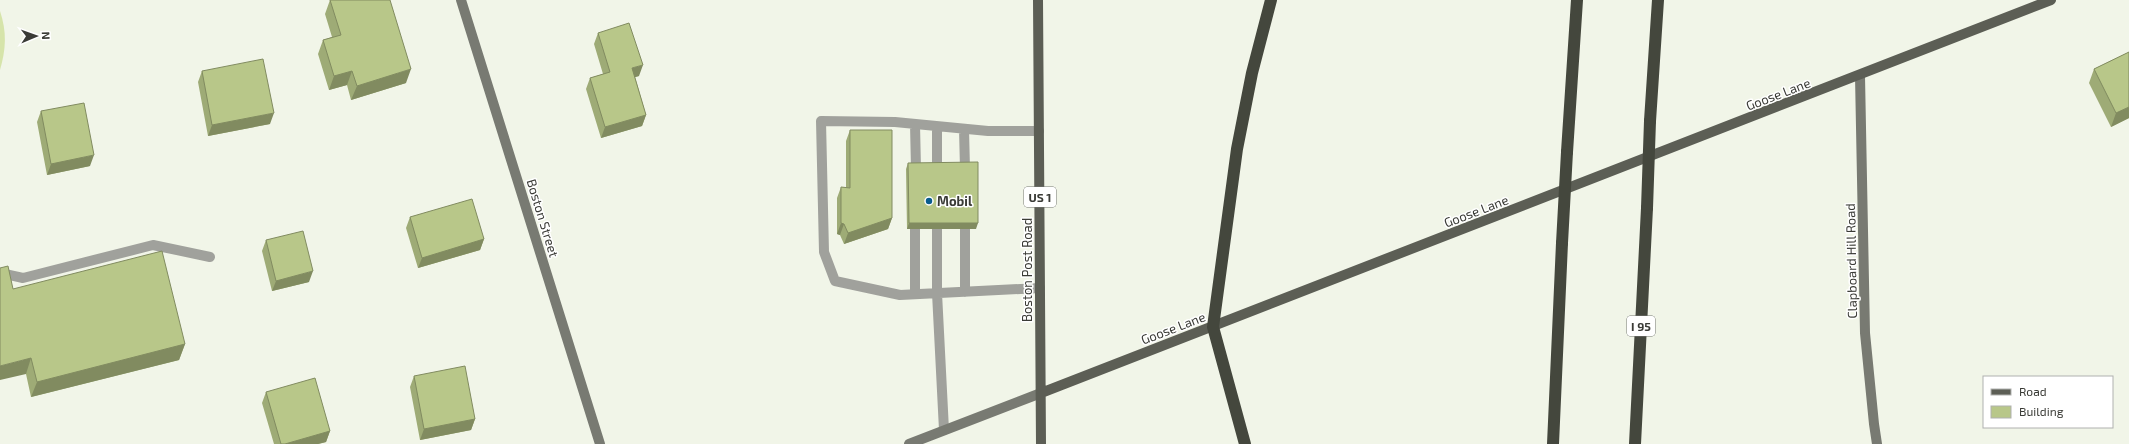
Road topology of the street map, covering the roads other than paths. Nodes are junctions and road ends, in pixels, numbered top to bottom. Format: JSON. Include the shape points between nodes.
{"nodes":[{"id":1,"x":461,"y":0,"type":"edge"},
{"id":2,"x":1038,"y":0,"type":"edge"},
{"id":3,"x":1270,"y":0,"type":"edge"},
{"id":4,"x":1577,"y":0,"type":"edge"},
{"id":5,"x":1658,"y":0,"type":"edge"},
{"id":6,"x":1663,"y":0,"type":"edge"},
{"id":7,"x":2051,"y":0,"type":"edge"},
{"id":8,"x":1653,"y":56,"type":"junction"},
{"id":9,"x":1860,"y":76,"type":"junction"},
{"id":10,"x":915,"y":124,"type":"junction"},
{"id":11,"x":937,"y":127,"type":"junction"},
{"id":12,"x":964,"y":129,"type":"junction"},
{"id":13,"x":1039,"y":131,"type":"junction"},
{"id":14,"x":965,"y":168,"type":"edge"},
{"id":15,"x":916,"y":169,"type":"edge"},
{"id":16,"x":937,"y":169,"type":"edge"},
{"id":17,"x":915,"y":229,"type":"edge"},
{"id":18,"x":937,"y":229,"type":"edge"},
{"id":19,"x":966,"y":229,"type":"edge"},
{"id":20,"x":210,"y":256,"type":"dead end"},
{"id":21,"x":0,"y":273,"type":"edge"},
{"id":22,"x":1040,"y":288,"type":"junction"},
{"id":23,"x":966,"y":292,"type":"junction"},
{"id":24,"x":937,"y":293,"type":"junction"},
{"id":25,"x":915,"y":294,"type":"junction"},
{"id":26,"x":1213,"y":327,"type":"junction"},
{"id":27,"x":1041,"y":393,"type":"junction"},
{"id":28,"x":944,"y":430,"type":"junction"},
{"id":29,"x":600,"y":444,"type":"edge"},
{"id":30,"x":909,"y":444,"type":"edge"},
{"id":31,"x":1041,"y":444,"type":"edge"},
{"id":32,"x":1245,"y":444,"type":"edge"},
{"id":33,"x":1553,"y":444,"type":"edge"},
{"id":34,"x":1635,"y":444,"type":"edge"},
{"id":35,"x":1877,"y":444,"type":"edge"}],
"edges":[{"from":1,"to":29,"type":"street","name":"Boston Street"},
{"from":2,"to":13,"type":"main road","name":"Boston Post Road","number":"US 1"},
{"from":3,"to":26,"type":"highway","via":[[1237,149]]},
{"from":4,"to":33,"type":"highway","bridge":true},
{"from":5,"to":8,"type":"highway","number":"I 95"},
{"from":6,"to":8,"type":"highway"},
{"from":7,"to":9,"type":"main road","name":"Goose Lane"},
{"from":8,"to":34,"type":"highway","number":"I 95","bridge":true},
{"from":9,"to":26,"type":"main road","name":"Goose Lane"},
{"from":9,"to":35,"type":"street","name":"Clapboard Hill Road","via":[[1865,333]]},
{"from":10,"to":11,"type":"lane"},
{"from":10,"to":15,"type":"lane"},
{"from":10,"to":25,"type":"lane","via":[[821,121],[824,252],[835,281],[900,295]]},
{"from":11,"to":12,"type":"lane"},
{"from":11,"to":16,"type":"lane"},
{"from":12,"to":13,"type":"lane"},
{"from":12,"to":14,"type":"lane"},
{"from":13,"to":22,"type":"main road","name":"Boston Post Road","number":"US 1"},
{"from":17,"to":25,"type":"lane"},
{"from":18,"to":24,"type":"lane"},
{"from":19,"to":23,"type":"lane"},
{"from":20,"to":21,"type":"lane","via":[[153,245],[23,278]]},
{"from":22,"to":23,"type":"lane"},
{"from":22,"to":27,"type":"main road","name":"Boston Post Road","number":"US 1"},
{"from":23,"to":24,"type":"lane"},
{"from":24,"to":25,"type":"lane"},
{"from":24,"to":28,"type":"lane"},
{"from":26,"to":27,"type":"main road","name":"Goose Lane"},
{"from":26,"to":32,"type":"highway"},
{"from":27,"to":28,"type":"street","name":"Goose Lane"},
{"from":27,"to":31,"type":"main road","name":"Boston Post Road","number":"US 1"},
{"from":28,"to":30,"type":"street","name":"Goose Lane"}]}
